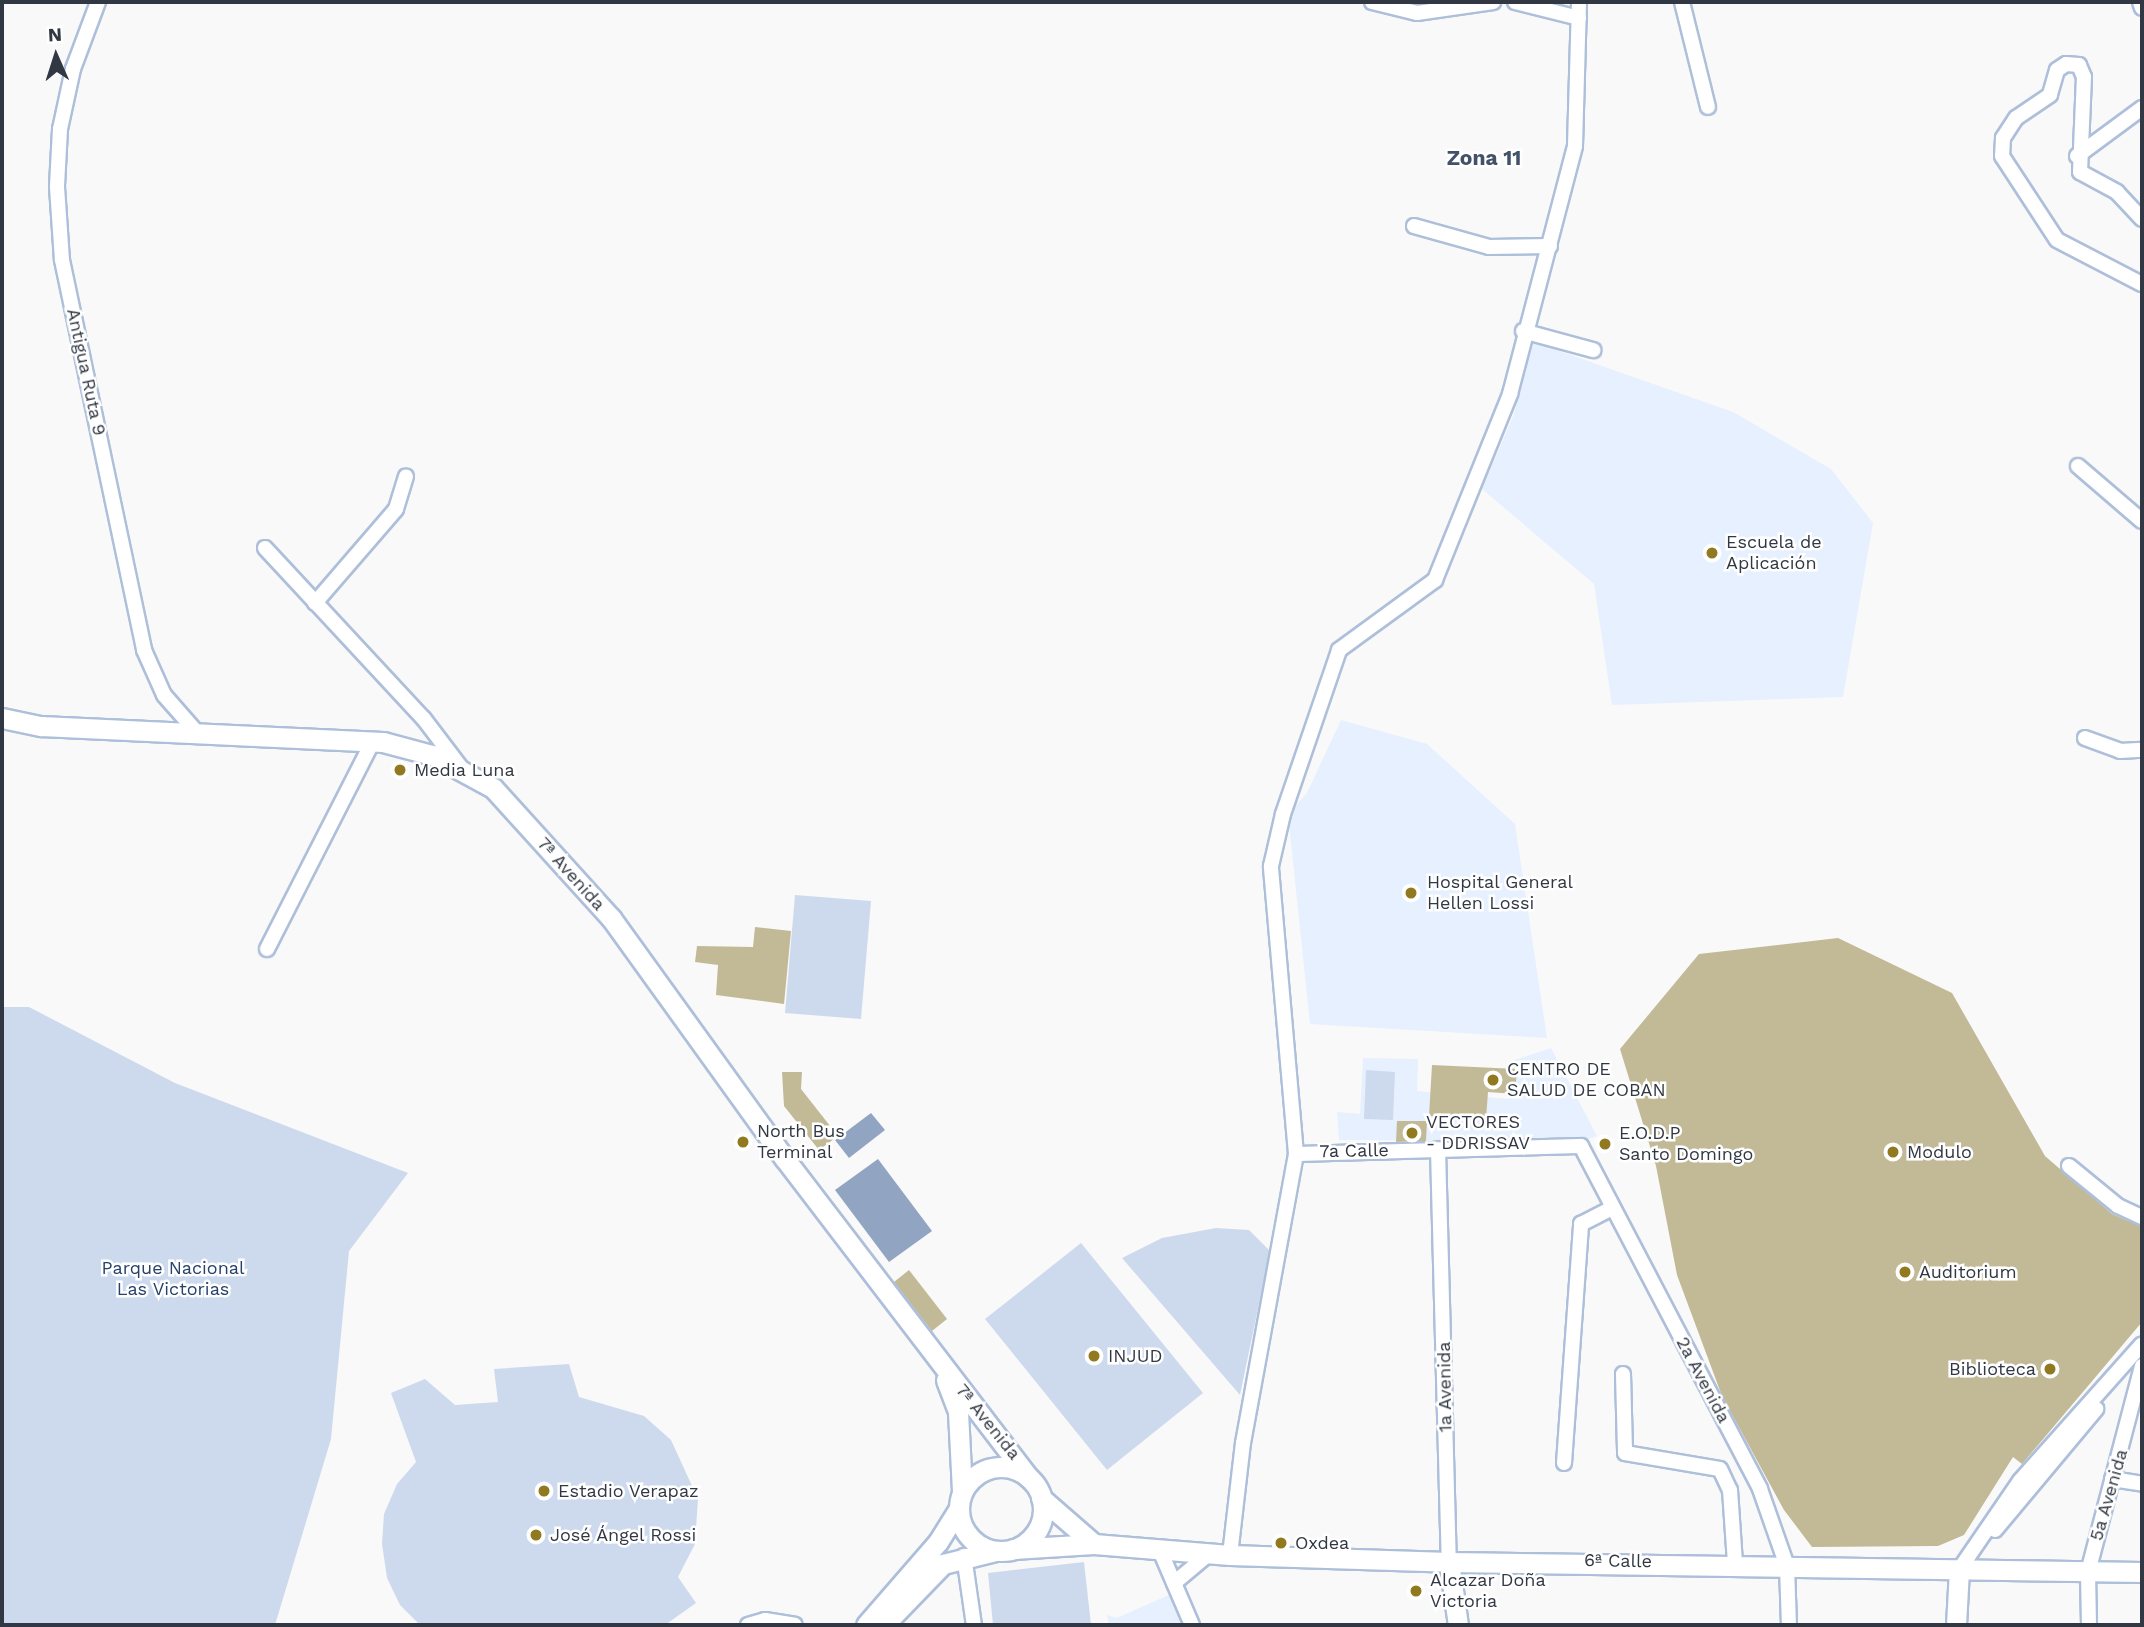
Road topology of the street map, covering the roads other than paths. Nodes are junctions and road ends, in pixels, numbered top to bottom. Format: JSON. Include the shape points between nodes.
{"nodes":[{"id":1,"x":98,"y":2,"type":"edge"},
{"id":2,"x":1372,"y":2,"type":"edge"},
{"id":3,"x":1493,"y":2,"type":"edge"},
{"id":4,"x":1515,"y":2,"type":"edge"},
{"id":5,"x":1579,"y":2,"type":"edge"},
{"id":6,"x":1682,"y":2,"type":"edge"},
{"id":7,"x":2140,"y":2,"type":"edge"},
{"id":8,"x":2142,"y":8,"type":"edge"},
{"id":9,"x":1579,"y":18,"type":"junction"},
{"id":10,"x":1708,"y":107,"type":"dead end"},
{"id":11,"x":2142,"y":108,"type":"edge"},
{"id":12,"x":2077,"y":156,"type":"junction"},
{"id":13,"x":2141,"y":215,"type":"edge"},
{"id":14,"x":1414,"y":226,"type":"dead end"},
{"id":15,"x":1550,"y":246,"type":"junction"},
{"id":16,"x":2142,"y":284,"type":"edge"},
{"id":17,"x":1523,"y":331,"type":"junction"},
{"id":18,"x":1593,"y":350,"type":"dead end"},
{"id":19,"x":2078,"y":466,"type":"dead end"},
{"id":20,"x":406,"y":477,"type":"dead end"},
{"id":21,"x":2142,"y":521,"type":"edge"},
{"id":22,"x":265,"y":548,"type":"dead end"},
{"id":23,"x":315,"y":603,"type":"junction"},
{"id":24,"x":2,"y":719,"type":"edge"},
{"id":25,"x":194,"y":729,"type":"junction"},
{"id":26,"x":2085,"y":738,"type":"dead end"},
{"id":27,"x":373,"y":741,"type":"junction"},
{"id":28,"x":2142,"y":750,"type":"edge"},
{"id":29,"x":462,"y":769,"type":"junction"},
{"id":30,"x":267,"y":949,"type":"dead end"},
{"id":31,"x":1581,"y":1146,"type":"joint"},
{"id":32,"x":1438,"y":1149,"type":"junction"},
{"id":33,"x":1296,"y":1154,"type":"junction"},
{"id":34,"x":2069,"y":1166,"type":"dead end"},
{"id":35,"x":1612,"y":1208,"type":"junction"},
{"id":36,"x":2142,"y":1217,"type":"edge"},
{"id":37,"x":2142,"y":1344,"type":"edge"},
{"id":38,"x":2142,"y":1352,"type":"edge"},
{"id":39,"x":2142,"y":1366,"type":"edge"},
{"id":40,"x":942,"y":1369,"type":"junction"},
{"id":41,"x":1623,"y":1374,"type":"dead end"},
{"id":42,"x":2137,"y":1417,"type":"edge"},
{"id":43,"x":1564,"y":1463,"type":"dead end"},
{"id":44,"x":1029,"y":1478,"type":"junction"},
{"id":45,"x":2112,"y":1479,"type":"junction"},
{"id":46,"x":2142,"y":1485,"type":"edge"},
{"id":47,"x":1041,"y":1498,"type":"junction"},
{"id":48,"x":961,"y":1500,"type":"junction"},
{"id":49,"x":1094,"y":1544,"type":"junction"},
{"id":50,"x":1159,"y":1548,"type":"junction"},
{"id":51,"x":1004,"y":1550,"type":"junction"},
{"id":52,"x":1210,"y":1553,"type":"junction"},
{"id":53,"x":1230,"y":1555,"type":"junction"},
{"id":54,"x":964,"y":1556,"type":"junction"},
{"id":55,"x":1449,"y":1562,"type":"junction"},
{"id":56,"x":1735,"y":1564,"type":"junction"},
{"id":57,"x":1787,"y":1566,"type":"junction"},
{"id":58,"x":1959,"y":1570,"type":"junction"},
{"id":59,"x":2088,"y":1572,"type":"junction"},
{"id":60,"x":2142,"y":1572,"type":"edge"},
{"id":61,"x":1174,"y":1584,"type":"junction"},
{"id":62,"x":748,"y":1625,"type":"edge"},
{"id":63,"x":795,"y":1625,"type":"edge"},
{"id":64,"x":866,"y":1625,"type":"edge"},
{"id":65,"x":884,"y":1625,"type":"edge"},
{"id":66,"x":974,"y":1625,"type":"edge"},
{"id":67,"x":1192,"y":1625,"type":"edge"},
{"id":68,"x":1458,"y":1625,"type":"edge"},
{"id":69,"x":1789,"y":1625,"type":"edge"},
{"id":70,"x":1956,"y":1625,"type":"edge"},
{"id":71,"x":2089,"y":1625,"type":"edge"}],
"edges":[{"from":1,"to":25,"type":"street","name":"Antigua Ruta 9","via":[[73,69],[60,129],[60,241],[144,649],[164,695]]},
{"from":2,"to":3,"type":"street","via":[[1417,13]]},
{"from":4,"to":9,"type":"street"},
{"from":5,"to":9,"type":"street"},
{"from":6,"to":10,"type":"street"},
{"from":7,"to":8,"type":"street"},
{"from":9,"to":15,"type":"street","via":[[1575,146]]},
{"from":11,"to":12,"type":"street"},
{"from":12,"to":13,"type":"street","via":[[2080,172],[2117,192]]},
{"from":12,"to":16,"type":"street","via":[[2084,77],[2078,65],[2066,64],[2057,71],[2050,95],[2016,118],[2003,138],[2002,156],[2057,240]]},
{"from":14,"to":15,"type":"street","via":[[1479,246]]},
{"from":15,"to":17,"type":"street"},
{"from":17,"to":18,"type":"street"},
{"from":17,"to":33,"type":"street","via":[[1510,394],[1435,580],[1339,650],[1285,805],[1271,866]]},
{"from":19,"to":21,"type":"street"},
{"from":20,"to":23,"type":"street","via":[[396,509]]},
{"from":22,"to":23,"type":"street"},
{"from":23,"to":29,"type":"street","via":[[424,719]]},
{"from":24,"to":25,"type":"main road","name":"7ª Avenida","via":[[58,727]]},
{"from":25,"to":27,"type":"main road","name":"7ª Avenida"},
{"from":26,"to":28,"type":"street","via":[[2120,751]]},
{"from":27,"to":29,"type":"main road","name":"7ª Avenida"},
{"from":27,"to":30,"type":"street"},
{"from":29,"to":40,"type":"main road","name":"7ª Avenida","via":[[493,788],[611,918]]},
{"from":31,"to":32,"type":"street","name":"7a Calle"},
{"from":31,"to":35,"type":"street","name":"2a Avenida"},
{"from":32,"to":33,"type":"street","name":"7a Calle"},
{"from":32,"to":55,"type":"street","name":"1a Avenida"},
{"from":33,"to":53,"type":"street","via":[[1243,1443]]},
{"from":34,"to":36,"type":"street","via":[[2118,1206]]},
{"from":35,"to":43,"type":"street","via":[[1581,1224]]},
{"from":35,"to":57,"type":"street","name":"2a Avenida","via":[[1760,1489]]},
{"from":37,"to":58,"type":"street","via":[[2020,1482]]},
{"from":38,"to":58,"type":"street"},
{"from":39,"to":42,"type":"street","name":"5a Avenida"},
{"from":40,"to":44,"type":"main road","name":"7ª Avenida"},
{"from":40,"to":48,"type":"main road","name":"7ª Avenida","via":[[958,1412]]},
{"from":41,"to":56,"type":"street","via":[[1625,1453],[1720,1469],[1730,1490]]},
{"from":42,"to":45,"type":"street","name":"5a Avenida"},
{"from":44,"to":47,"type":"main road"},
{"from":44,"to":48,"type":"main road","via":[[992,1468]]},
{"from":45,"to":46,"type":"street"},
{"from":45,"to":59,"type":"street","name":"5a Avenida"},
{"from":47,"to":49,"type":"main road"},
{"from":47,"to":51,"type":"main road","via":[[1038,1529]]},
{"from":48,"to":51,"type":"main road","via":[[973,1541]]},
{"from":48,"to":64,"type":"main road","via":[[938,1542]]},
{"from":49,"to":50,"type":"main road","name":"6ª Calle"},
{"from":49,"to":51,"type":"main road","name":"6ª Calle"},
{"from":50,"to":52,"type":"main road","name":"6ª Calle"},
{"from":50,"to":61,"type":"street"},
{"from":51,"to":54,"type":"main road","name":"6ª Calle"},
{"from":52,"to":53,"type":"main road","name":"6ª Calle"},
{"from":52,"to":61,"type":"street"},
{"from":53,"to":55,"type":"main road","name":"6ª Calle"},
{"from":54,"to":65,"type":"main road","name":"6ª Calle","via":[[926,1577]]},
{"from":54,"to":66,"type":"street"},
{"from":55,"to":56,"type":"main road","name":"6ª Calle"},
{"from":55,"to":68,"type":"main road","name":"1a Avenida"},
{"from":56,"to":57,"type":"main road","name":"6ª Calle"},
{"from":57,"to":58,"type":"main road","name":"6ª Calle"},
{"from":57,"to":69,"type":"street","name":"2a Avenida"},
{"from":58,"to":59,"type":"main road","name":"6ª Calle"},
{"from":58,"to":70,"type":"main road"},
{"from":59,"to":60,"type":"main road","name":"6ª Calle"},
{"from":59,"to":71,"type":"street","name":"5a Avenida"},
{"from":61,"to":67,"type":"street"},
{"from":62,"to":63,"type":"street","via":[[765,1620]]}]}
